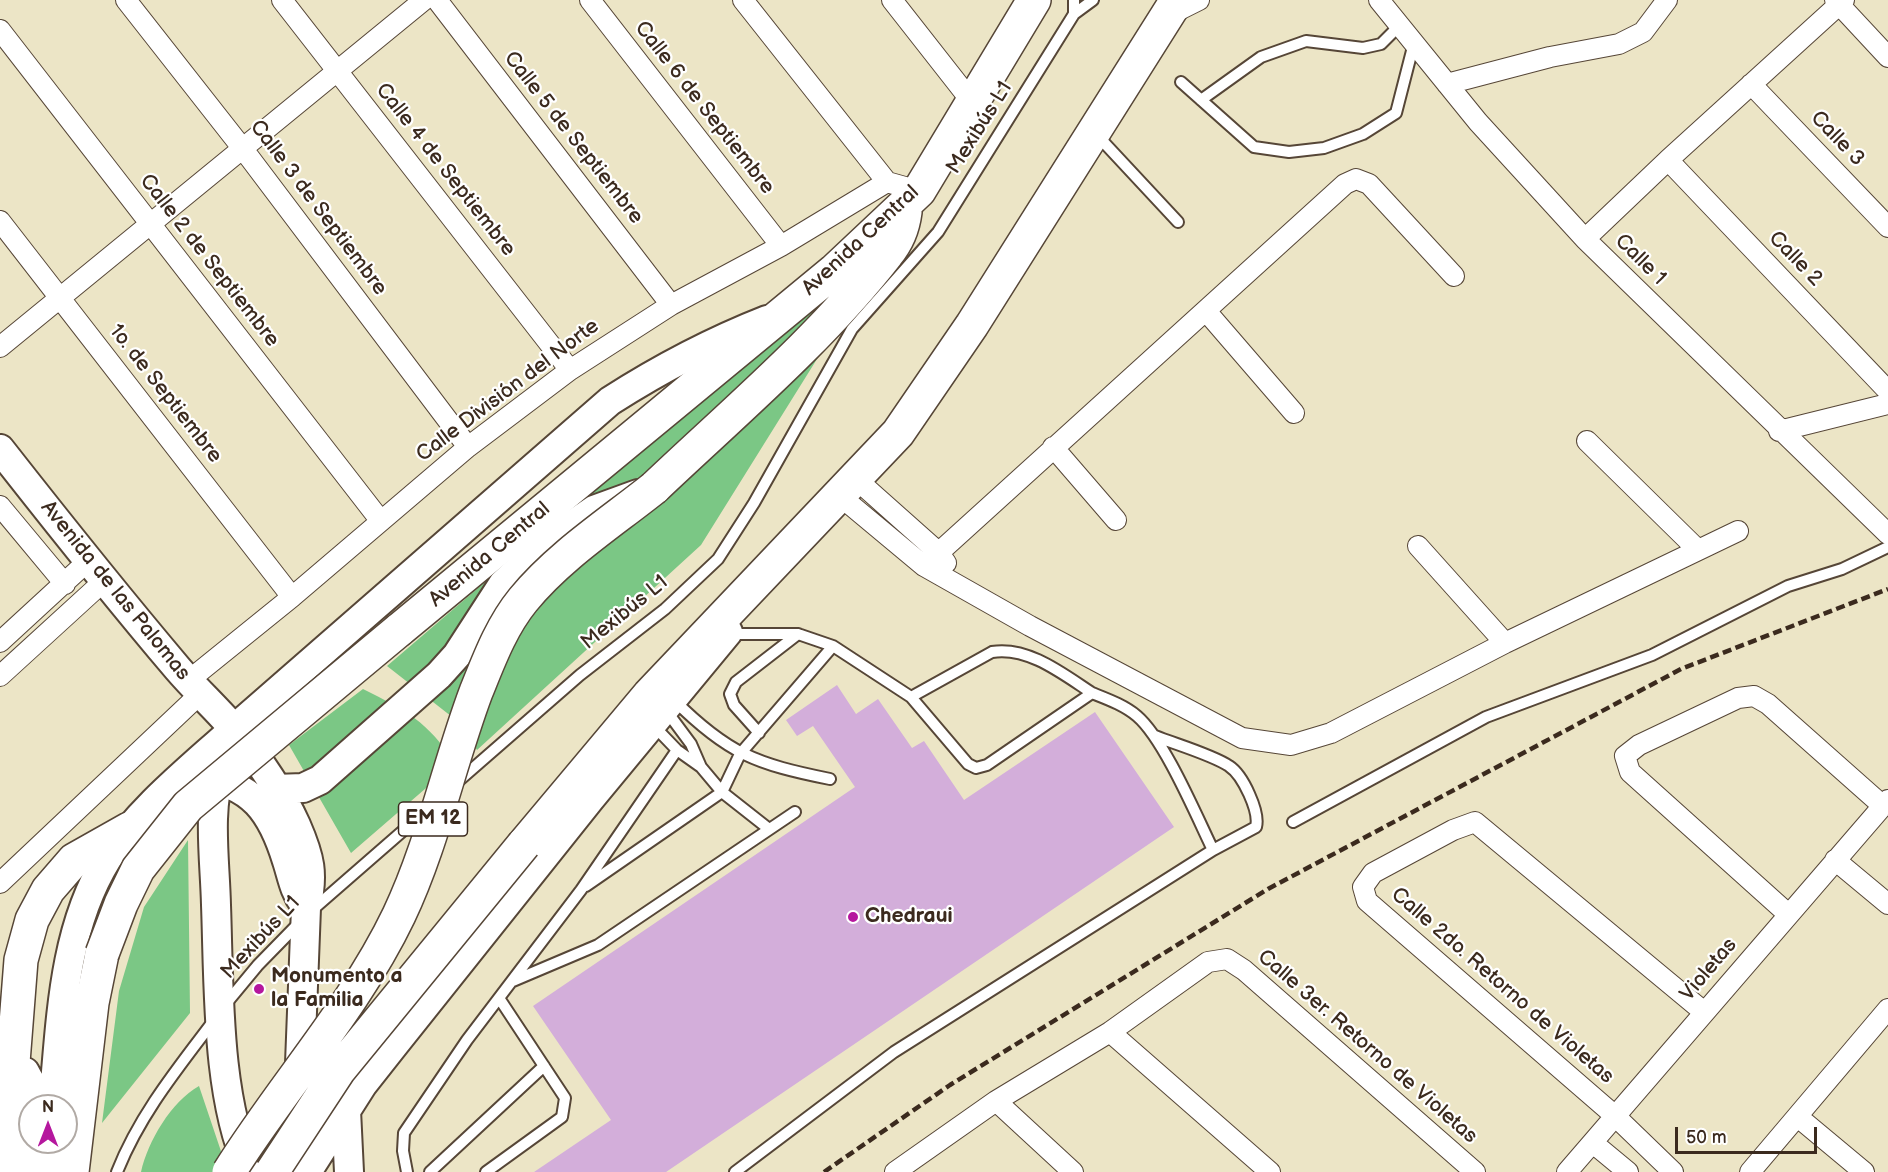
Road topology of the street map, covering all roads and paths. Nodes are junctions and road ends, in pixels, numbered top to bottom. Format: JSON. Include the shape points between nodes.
{"nodes":[{"id":1,"x":126,"y":0,"type":"edge"},
{"id":2,"x":282,"y":0,"type":"edge"},
{"id":3,"x":424,"y":0,"type":"edge"},
{"id":4,"x":437,"y":0,"type":"edge"},
{"id":5,"x":590,"y":0,"type":"edge"},
{"id":6,"x":743,"y":0,"type":"edge"},
{"id":7,"x":892,"y":0,"type":"edge"},
{"id":8,"x":1034,"y":0,"type":"edge"},
{"id":9,"x":1074,"y":0,"type":"edge"},
{"id":10,"x":1093,"y":0,"type":"edge"},
{"id":11,"x":1199,"y":0,"type":"edge"},
{"id":12,"x":1379,"y":0,"type":"edge"},
{"id":13,"x":1667,"y":0,"type":"edge"},
{"id":14,"x":1839,"y":1,"type":"edge"},
{"id":15,"x":1172,"y":8,"type":"edge"},
{"id":16,"x":1074,"y":14,"type":"junction"},
{"id":17,"x":1401,"y":24,"type":"junction"},
{"id":18,"x":0,"y":30,"type":"edge"},
{"id":19,"x":1415,"y":42,"type":"junction"},
{"id":20,"x":1888,"y":57,"type":"edge"},
{"id":21,"x":337,"y":71,"type":"junction"},
{"id":22,"x":1181,"y":82,"type":"dead end"},
{"id":23,"x":1447,"y":84,"type":"junction"},
{"id":24,"x":1751,"y":84,"type":"junction"},
{"id":25,"x":1201,"y":100,"type":"junction"},
{"id":26,"x":972,"y":102,"type":"junction"},
{"id":27,"x":1094,"y":132,"type":"junction"},
{"id":28,"x":243,"y":149,"type":"junction"},
{"id":29,"x":1668,"y":160,"type":"junction"},
{"id":30,"x":904,"y":192,"type":"junction"},
{"id":31,"x":0,"y":220,"type":"edge"},
{"id":32,"x":1178,"y":222,"type":"dead end"},
{"id":33,"x":151,"y":225,"type":"junction"},
{"id":34,"x":1888,"y":227,"type":"edge"},
{"id":35,"x":1585,"y":239,"type":"junction"},
{"id":36,"x":781,"y":246,"type":"junction"},
{"id":37,"x":1454,"y":276,"type":"dead end"},
{"id":38,"x":61,"y":299,"type":"junction"},
{"id":39,"x":671,"y":305,"type":"junction"},
{"id":40,"x":1206,"y":311,"type":"junction"},
{"id":41,"x":775,"y":317,"type":"junction"},
{"id":42,"x":0,"y":347,"type":"edge"},
{"id":43,"x":570,"y":369,"type":"junction"},
{"id":44,"x":1888,"y":391,"type":"edge"},
{"id":45,"x":1888,"y":404,"type":"edge"},
{"id":46,"x":1294,"y":413,"type":"dead end"},
{"id":47,"x":1779,"y":431,"type":"junction"},
{"id":48,"x":1587,"y":441,"type":"dead end"},
{"id":49,"x":468,"y":447,"type":"junction"},
{"id":50,"x":1053,"y":447,"type":"junction"},
{"id":51,"x":0,"y":449,"type":"edge"},
{"id":52,"x":654,"y":488,"type":"junction"},
{"id":53,"x":848,"y":488,"type":"junction"},
{"id":54,"x":0,"y":506,"type":"edge"},
{"id":55,"x":380,"y":520,"type":"junction"},
{"id":56,"x":1116,"y":520,"type":"dead end"},
{"id":57,"x":811,"y":526,"type":"junction"},
{"id":58,"x":1738,"y":531,"type":"dead end"},
{"id":59,"x":1888,"y":534,"type":"edge"},
{"id":60,"x":1418,"y":546,"type":"dead end"},
{"id":61,"x":1888,"y":547,"type":"edge"},
{"id":62,"x":1698,"y":550,"type":"junction"},
{"id":63,"x":938,"y":552,"type":"junction"},
{"id":64,"x":924,"y":566,"type":"junction"},
{"id":65,"x":96,"y":571,"type":"junction"},
{"id":66,"x":64,"y":584,"type":"junction"},
{"id":67,"x":961,"y":586,"type":"junction"},
{"id":68,"x":292,"y":597,"type":"junction"},
{"id":69,"x":798,"y":634,"type":"junction"},
{"id":70,"x":726,"y":635,"type":"junction"},
{"id":71,"x":0,"y":642,"type":"edge"},
{"id":72,"x":1505,"y":643,"type":"junction"},
{"id":73,"x":833,"y":646,"type":"junction"},
{"id":74,"x":0,"y":676,"type":"edge"},
{"id":75,"x":194,"y":687,"type":"junction"},
{"id":76,"x":1092,"y":693,"type":"junction"},
{"id":77,"x":911,"y":697,"type":"junction"},
{"id":78,"x":663,"y":710,"type":"junction"},
{"id":79,"x":234,"y":729,"type":"junction"},
{"id":80,"x":759,"y":733,"type":"junction"},
{"id":81,"x":1155,"y":736,"type":"junction"},
{"id":82,"x":677,"y":750,"type":"junction"},
{"id":83,"x":740,"y":754,"type":"junction"},
{"id":84,"x":701,"y":767,"type":"junction"},
{"id":85,"x":182,"y":776,"type":"junction"},
{"id":86,"x":218,"y":779,"type":"junction"},
{"id":87,"x":830,"y":779,"type":"dead end"},
{"id":88,"x":275,"y":789,"type":"junction"},
{"id":89,"x":722,"y":792,"type":"junction"},
{"id":90,"x":1886,"y":803,"type":"edge"},
{"id":91,"x":795,"y":812,"type":"dead end"},
{"id":92,"x":1293,"y":822,"type":"dead end"},
{"id":93,"x":129,"y":829,"type":"junction"},
{"id":94,"x":769,"y":829,"type":"junction"},
{"id":95,"x":1213,"y":849,"type":"junction"},
{"id":96,"x":1835,"y":860,"type":"junction"},
{"id":97,"x":0,"y":883,"type":"edge"},
{"id":98,"x":581,"y":890,"type":"junction"},
{"id":99,"x":1888,"y":904,"type":"edge"},
{"id":100,"x":307,"y":912,"type":"junction"},
{"id":101,"x":1788,"y":914,"type":"junction"},
{"id":102,"x":512,"y":981,"type":"junction"},
{"id":103,"x":499,"y":998,"type":"junction"},
{"id":104,"x":220,"y":1012,"type":"junction"},
{"id":105,"x":1704,"y":1012,"type":"junction"},
{"id":106,"x":1886,"y":1013,"type":"edge"},
{"id":107,"x":1110,"y":1032,"type":"junction"},
{"id":108,"x":544,"y":1066,"type":"junction"},
{"id":109,"x":225,"y":1073,"type":"junction"},
{"id":110,"x":13,"y":1077,"type":"edge"},
{"id":111,"x":33,"y":1094,"type":"edge"},
{"id":112,"x":54,"y":1094,"type":"edge"},
{"id":113,"x":996,"y":1101,"type":"junction"},
{"id":114,"x":346,"y":1110,"type":"junction"},
{"id":115,"x":1614,"y":1115,"type":"junction"},
{"id":116,"x":299,"y":1117,"type":"junction"},
{"id":117,"x":1798,"y":1117,"type":"junction"},
{"id":118,"x":1593,"y":1143,"type":"junction"},
{"id":119,"x":48,"y":1154,"type":"edge"},
{"id":120,"x":14,"y":1168,"type":"edge"},
{"id":121,"x":46,"y":1172,"type":"edge"},
{"id":122,"x":72,"y":1172,"type":"edge"},
{"id":123,"x":117,"y":1172,"type":"edge"},
{"id":124,"x":229,"y":1172,"type":"edge"},
{"id":125,"x":251,"y":1172,"type":"edge"},
{"id":126,"x":272,"y":1172,"type":"edge"},
{"id":127,"x":303,"y":1172,"type":"edge"},
{"id":128,"x":307,"y":1172,"type":"edge"},
{"id":129,"x":349,"y":1172,"type":"edge"},
{"id":130,"x":407,"y":1172,"type":"edge"},
{"id":131,"x":430,"y":1172,"type":"edge"},
{"id":132,"x":486,"y":1172,"type":"edge"},
{"id":133,"x":735,"y":1172,"type":"edge"},
{"id":134,"x":895,"y":1172,"type":"edge"},
{"id":135,"x":1073,"y":1172,"type":"edge"},
{"id":136,"x":1270,"y":1172,"type":"edge"},
{"id":137,"x":1475,"y":1172,"type":"edge"},
{"id":138,"x":1567,"y":1172,"type":"edge"},
{"id":139,"x":1628,"y":1172,"type":"edge"},
{"id":140,"x":1673,"y":1172,"type":"edge"},
{"id":141,"x":1750,"y":1172,"type":"edge"},
{"id":142,"x":1864,"y":1172,"type":"edge"}],
"edges":[{"from":1,"to":28,"type":"street","name":"Calle 3 de Septiembre"},
{"from":2,"to":21,"type":"street","name":"Calle 4 de Septiembre"},
{"from":3,"to":21,"type":"street"},
{"from":4,"to":39,"type":"street","name":"Calle 5 de Septiembre"},
{"from":5,"to":36,"type":"street","name":"Calle 6 de Septiembre"},
{"from":6,"to":30,"type":"street"},
{"from":7,"to":26,"type":"street"},
{"from":8,"to":26,"type":"highway","name":"Avenida Central"},
{"from":9,"to":16,"type":"lane"},
{"from":10,"to":16,"type":"lane","name":"Mexibús L1"},
{"from":11,"to":15,"type":"street"},
{"from":12,"to":17,"type":"street","name":"Calle 1"},
{"from":13,"to":23,"type":"street","via":[[1643,32],[1619,44]]},
{"from":14,"to":20,"type":"street"},
{"from":14,"to":24,"type":"street"},
{"from":15,"to":27,"type":"highway"},
{"from":16,"to":100,"type":"lane","name":"Mexibús L1","via":[[938,232],[852,330],[718,559],[666,609],[580,675]]},
{"from":17,"to":19,"type":"street","name":"Calle 1"},
{"from":17,"to":25,"type":"lane","via":[[1381,44],[1364,48],[1306,41],[1261,57]]},
{"from":18,"to":33,"type":"street","name":"Calle 2 de Septiembre"},
{"from":19,"to":23,"type":"street","name":"Calle 1"},
{"from":19,"to":25,"type":"lane","via":[[1396,113],[1363,134],[1324,148],[1288,152],[1254,147]]},
{"from":21,"to":28,"type":"street"},
{"from":21,"to":43,"type":"street","name":"Calle 4 de Septiembre"},
{"from":22,"to":25,"type":"lane"},
{"from":23,"to":35,"type":"street","name":"Calle 1"},
{"from":24,"to":29,"type":"street"},
{"from":24,"to":34,"type":"street","name":"Calle 3"},
{"from":26,"to":30,"type":"highway","name":"Avenida Central"},
{"from":27,"to":32,"type":"lane"},
{"from":27,"to":53,"type":"highway","via":[[898,433]]},
{"from":28,"to":33,"type":"street"},
{"from":28,"to":49,"type":"street","name":"Calle 3 de Septiembre"},
{"from":29,"to":35,"type":"street"},
{"from":29,"to":44,"type":"street","name":"Calle 2"},
{"from":30,"to":36,"type":"street","name":"Calle División del Norte"},
{"from":30,"to":41,"type":"highway","name":"Avenida Central","via":[[834,271]]},
{"from":30,"to":52,"type":"highway","via":[[900,233],[880,262],[817,332]]},
{"from":31,"to":38,"type":"street","name":"1o. de Septiembre"},
{"from":33,"to":38,"type":"street"},
{"from":33,"to":55,"type":"street","name":"Calle 2 de Septiembre"},
{"from":35,"to":47,"type":"street","name":"Calle 1"},
{"from":36,"to":39,"type":"street","name":"Calle División del Norte"},
{"from":37,"to":40,"type":"street","via":[[1369,184],[1356,180],[1345,184]]},
{"from":38,"to":42,"type":"street"},
{"from":38,"to":68,"type":"street","name":"1o. de Septiembre"},
{"from":39,"to":43,"type":"street","name":"Calle División del Norte"},
{"from":40,"to":46,"type":"street"},
{"from":40,"to":50,"type":"street"},
{"from":41,"to":79,"type":"main road","via":[[719,339],[610,401]]},
{"from":41,"to":122,"type":"highway","name":"Avenida Central","bridge":true,"via":[[188,806],[138,869],[102,954],[92,1003]]},
{"from":43,"to":49,"type":"street","name":"Calle División del Norte"},
{"from":45,"to":47,"type":"street"},
{"from":47,"to":59,"type":"street","name":"Calle 1"},
{"from":48,"to":62,"type":"street"},
{"from":49,"to":55,"type":"street","name":"Calle División del Norte"},
{"from":50,"to":56,"type":"street"},
{"from":50,"to":63,"type":"street"},
{"from":51,"to":65,"type":"main road","name":"Avenida de las Palomas"},
{"from":52,"to":88,"type":"main road","via":[[594,510],[554,538],[503,584],[457,655],[430,682],[320,780],[303,788]]},
{"from":52,"to":124,"type":"highway","number":"EM 12","bridge":true,"via":[[555,567],[507,623],[466,718],[415,875],[394,923],[335,1019],[262,1119]]},
{"from":53,"to":57,"type":"highway"},
{"from":53,"to":63,"type":"street"},
{"from":53,"to":64,"type":"street"},
{"from":54,"to":66,"type":"street","name":"Avenida de las Palomas"},
{"from":55,"to":68,"type":"street","name":"Calle División del Norte"},
{"from":57,"to":70,"type":"main road"},
{"from":57,"to":126,"type":"highway","bridge":true,"via":[[649,695],[524,844],[339,1070]]},
{"from":58,"to":62,"type":"street"},
{"from":60,"to":72,"type":"street"},
{"from":61,"to":92,"type":"lane","via":[[1842,569],[1788,586],[1652,655],[1486,717]]},
{"from":62,"to":72,"type":"street"},
{"from":63,"to":64,"type":"street"},
{"from":63,"to":67,"type":"street"},
{"from":64,"to":67,"type":"street"},
{"from":65,"to":66,"type":"street"},
{"from":65,"to":74,"type":"street"},
{"from":65,"to":75,"type":"main road","name":"Avenida de las Palomas"},
{"from":66,"to":71,"type":"street"},
{"from":67,"to":72,"type":"street","via":[[1242,738],[1291,745],[1331,733]]},
{"from":68,"to":75,"type":"street","name":"Calle División del Norte"},
{"from":69,"to":70,"type":"lane"},
{"from":69,"to":73,"type":"lane"},
{"from":69,"to":80,"type":"lane","via":[[736,682],[730,694],[734,705]]},
{"from":70,"to":78,"type":"main road"},
{"from":73,"to":77,"type":"lane"},
{"from":73,"to":80,"type":"lane"},
{"from":75,"to":79,"type":"main road","name":"Avenida de las Palomas"},
{"from":75,"to":97,"type":"street","name":"Calle División del Norte"},
{"from":76,"to":77,"type":"lane","via":[[1054,669],[1005,650],[992,652]]},
{"from":76,"to":77,"type":"lane","via":[[987,765],[976,768],[968,764]]},
{"from":76,"to":81,"type":"lane","via":[[1137,716]]},
{"from":78,"to":82,"type":"lane"},
{"from":78,"to":83,"type":"lane","via":[[698,723]]},
{"from":78,"to":84,"type":"lane","via":[[691,744]]},
{"from":78,"to":114,"type":"main road","via":[[400,1036]]},
{"from":79,"to":85,"type":"main road"},
{"from":79,"to":86,"type":"main road"},
{"from":79,"to":88,"type":"main road","name":"Avenida de las Palomas"},
{"from":80,"to":83,"type":"lane"},
{"from":81,"to":95,"type":"lane"},
{"from":81,"to":95,"type":"lane","via":[[1229,766],[1257,809],[1256,827]]},
{"from":82,"to":84,"type":"lane"},
{"from":82,"to":98,"type":"lane"},
{"from":83,"to":87,"type":"lane","via":[[776,768]]},
{"from":83,"to":89,"type":"lane"},
{"from":84,"to":89,"type":"lane"},
{"from":85,"to":86,"type":"main road"},
{"from":85,"to":93,"type":"main road"},
{"from":86,"to":100,"type":"main road","via":[[239,786],[268,816]]},
{"from":86,"to":104,"type":"main road","via":[[213,820]]},
{"from":88,"to":100,"type":"main road","name":"Avenida de las Palomas","via":[[306,850],[312,881]]},
{"from":89,"to":94,"type":"lane"},
{"from":89,"to":98,"type":"lane"},
{"from":90,"to":96,"type":"street","name":"Violetas"},
{"from":90,"to":101,"type":"street","via":[[1754,696],[1738,698],[1639,745],[1625,756],[1630,772]]},
{"from":91,"to":94,"type":"lane"},
{"from":93,"to":110,"type":"highway","via":[[74,860],[48,891],[32,920],[21,960]]},
{"from":93,"to":112,"type":"main road","via":[[107,860],[74,941],[65,986]]},
{"from":94,"to":102,"type":"lane","via":[[598,945]]},
{"from":95,"to":133,"type":"lane","via":[[894,1053]]},
{"from":96,"to":99,"type":"street"},
{"from":96,"to":101,"type":"street","name":"Violetas"},
{"from":98,"to":102,"type":"lane"},
{"from":100,"to":104,"type":"lane","name":"Mexibús L1"},
{"from":100,"to":116,"type":"main road","name":"Avenida de las Palomas"},
{"from":101,"to":105,"type":"street","name":"Violetas"},
{"from":102,"to":103,"type":"lane"},
{"from":103,"to":108,"type":"lane"},
{"from":103,"to":130,"type":"lane","via":[[404,1133]]},
{"from":104,"to":109,"type":"main road"},
{"from":104,"to":123,"type":"lane","name":"Mexibús L1","via":[[150,1105]]},
{"from":105,"to":115,"type":"street","name":"Violetas"},
{"from":105,"to":115,"type":"street","name":"Calle 2do. Retorno de Violetas","via":[[1475,822],[1373,873],[1363,887],[1367,901]]},
{"from":106,"to":117,"type":"street"},
{"from":107,"to":113,"type":"street"},
{"from":107,"to":136,"type":"street"},
{"from":107,"to":137,"type":"street","name":"Calle 3er. Retorno de Violetas","via":[[1208,962],[1227,959]]},
{"from":108,"to":131,"type":"lane"},
{"from":108,"to":132,"type":"lane","via":[[565,1098],[562,1117]]},
{"from":109,"to":116,"type":"main road","via":[[262,1106]]},
{"from":109,"to":125,"type":"main road","via":[[236,1127]]},
{"from":110,"to":111,"type":"main road","via":[[33,1088]]},
{"from":110,"to":120,"type":"highway","via":[[8,1126]]},
{"from":113,"to":134,"type":"street"},
{"from":113,"to":135,"type":"street"},
{"from":114,"to":116,"type":"main road"},
{"from":114,"to":128,"type":"main road"},
{"from":114,"to":129,"type":"main road"},
{"from":115,"to":118,"type":"street","name":"Violetas"},
{"from":115,"to":140,"type":"street"},
{"from":116,"to":127,"type":"main road","name":"Avenida de las Palomas"},
{"from":117,"to":141,"type":"street"},
{"from":117,"to":142,"type":"street"},
{"from":118,"to":138,"type":"street","name":"Violetas"},
{"from":118,"to":139,"type":"street"},
{"from":119,"to":121,"type":"main road"}]}
